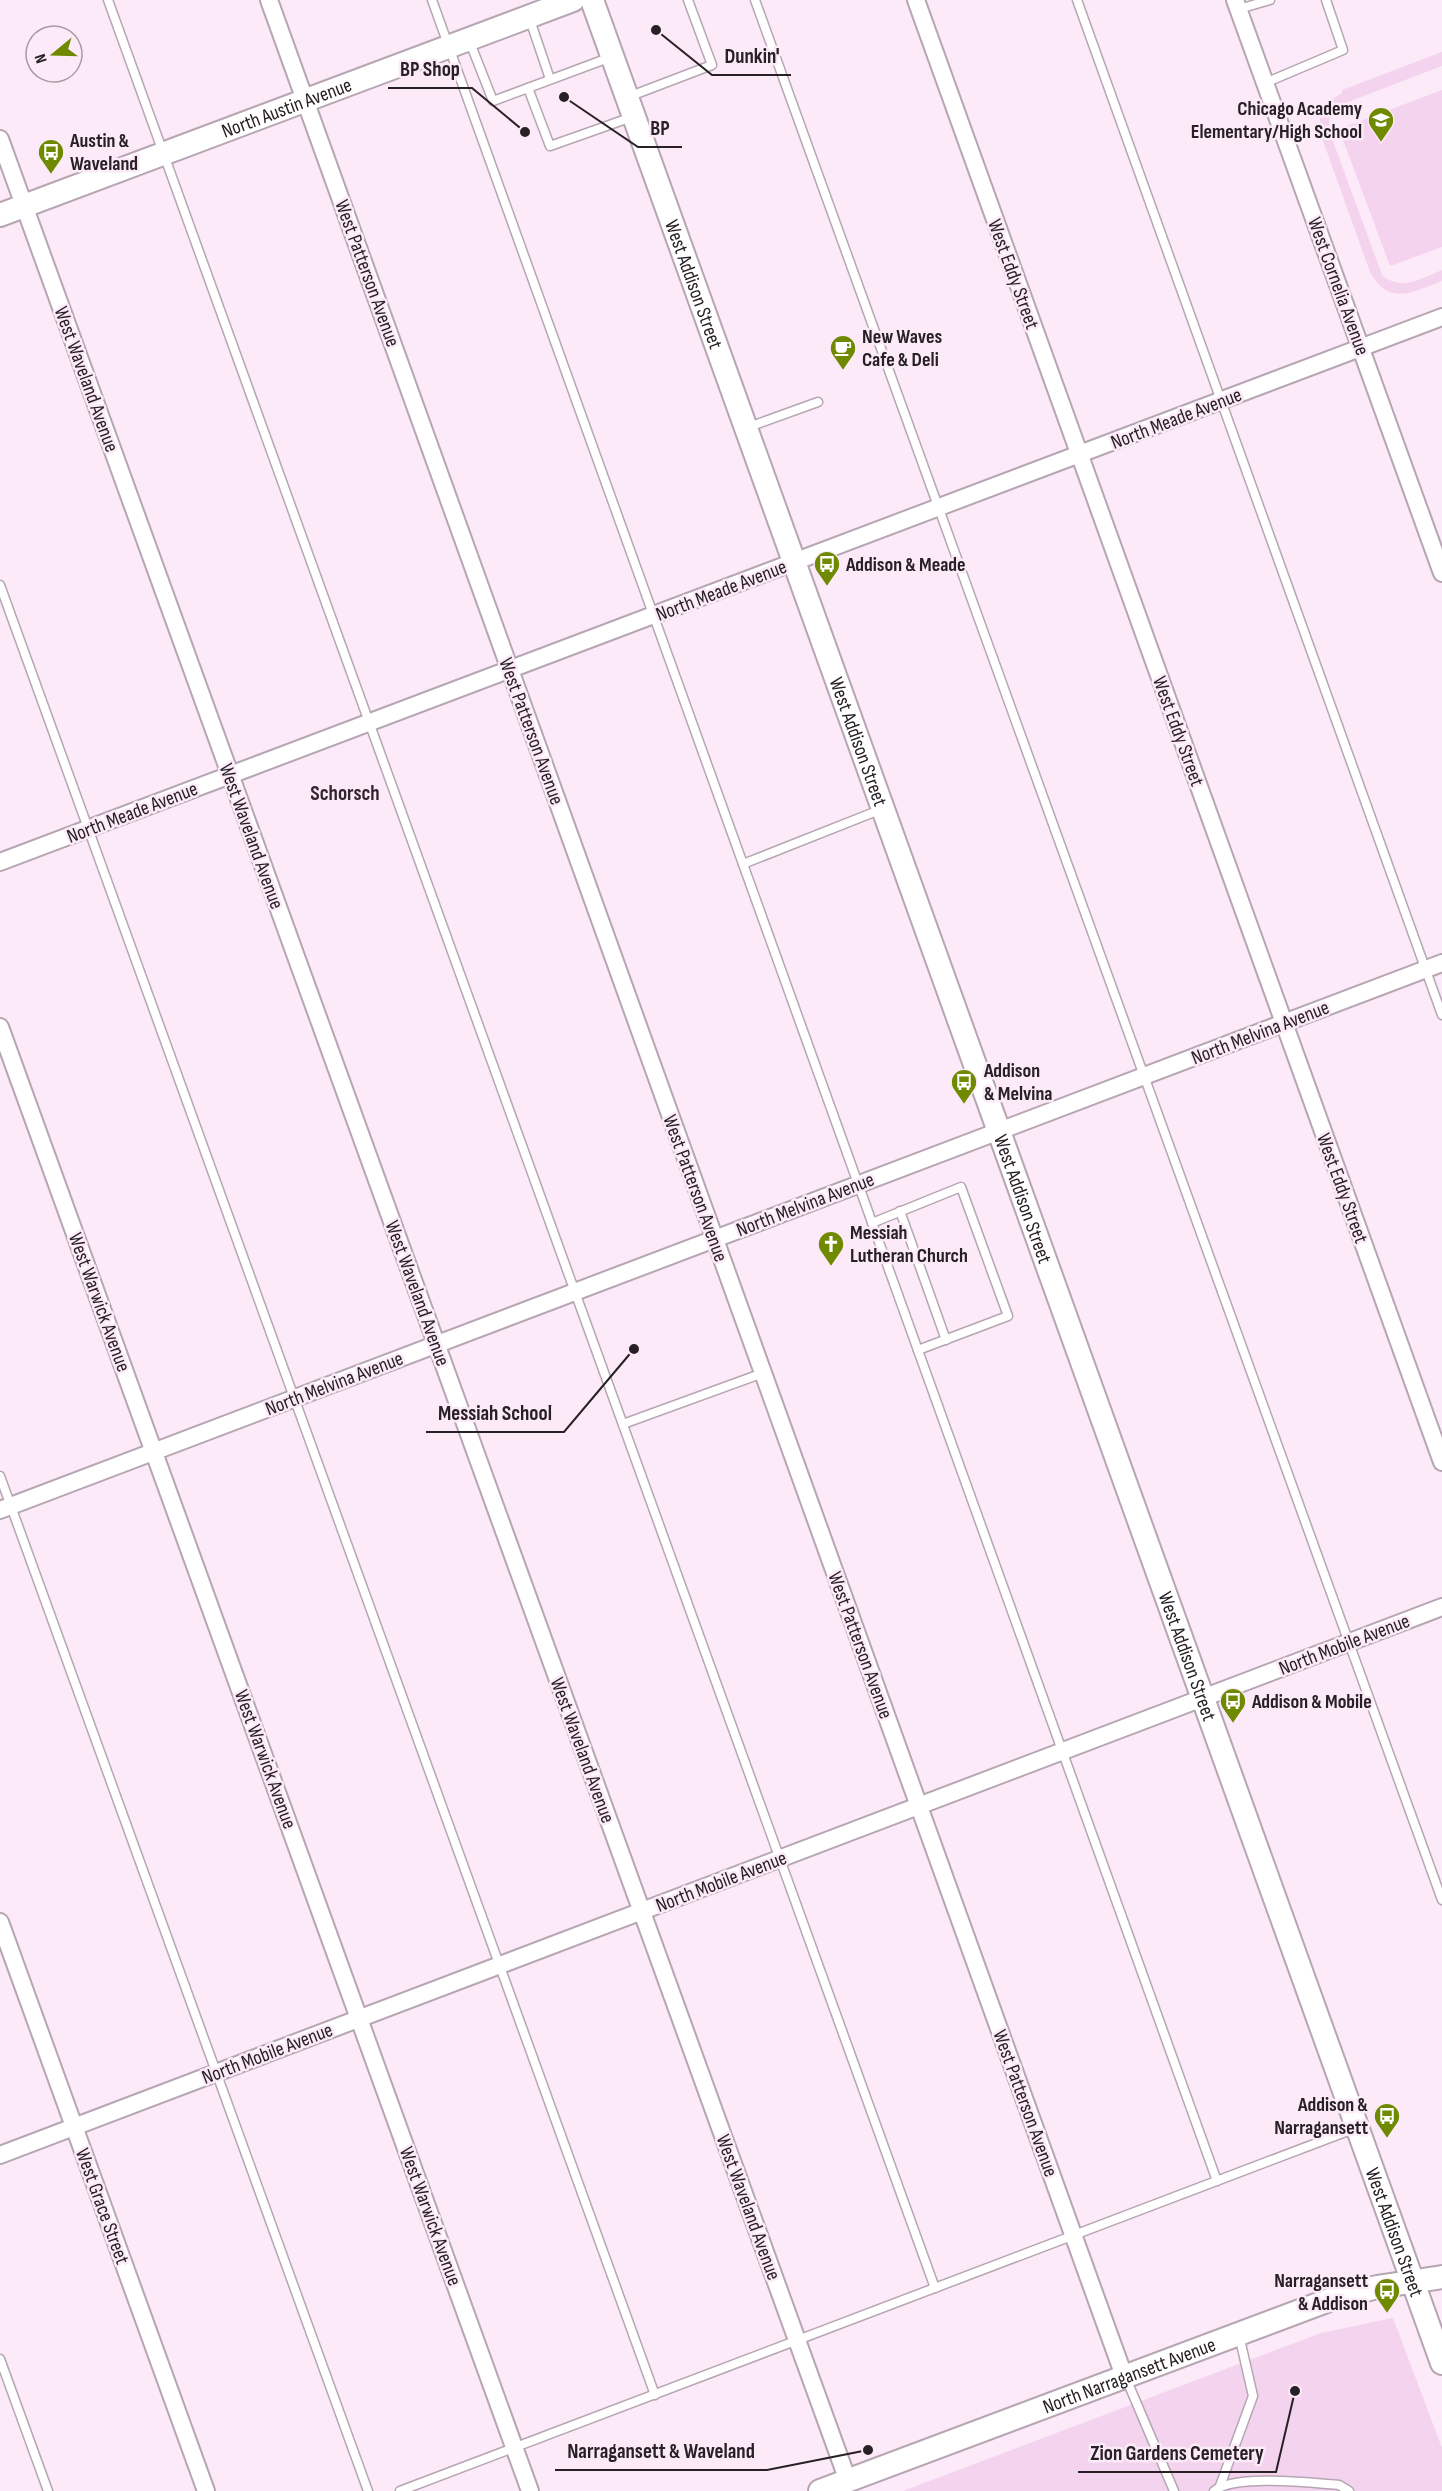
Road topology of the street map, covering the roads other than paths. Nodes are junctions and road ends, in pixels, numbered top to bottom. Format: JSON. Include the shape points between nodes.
{"nodes":[{"id":1,"x":108,"y":0,"type":"edge"},
{"id":2,"x":269,"y":0,"type":"edge"},
{"id":3,"x":432,"y":0,"type":"edge"},
{"id":4,"x":573,"y":0,"type":"edge"},
{"id":5,"x":592,"y":0,"type":"edge"},
{"id":6,"x":688,"y":0,"type":"edge"},
{"id":7,"x":755,"y":0,"type":"edge"},
{"id":8,"x":916,"y":0,"type":"edge"},
{"id":9,"x":1077,"y":0,"type":"edge"},
{"id":10,"x":1270,"y":0,"type":"edge"},
{"id":11,"x":1326,"y":0,"type":"edge"},
{"id":12,"x":1237,"y":5,"type":"edge"},
{"id":13,"x":528,"y":17,"type":"junction"},
{"id":14,"x":459,"y":43,"type":"junction"},
{"id":15,"x":612,"y":56,"type":"junction"},
{"id":16,"x":550,"y":79,"type":"junction"},
{"id":17,"x":1265,"y":83,"type":"junction"},
{"id":18,"x":528,"y":88,"type":"junction"},
{"id":19,"x":306,"y":100,"type":"junction"},
{"id":20,"x":631,"y":107,"type":"junction"},
{"id":21,"x":0,"y":139,"type":"edge"},
{"id":22,"x":164,"y":154,"type":"junction"},
{"id":23,"x":24,"y":206,"type":"junction"},
{"id":24,"x":0,"y":215,"type":"edge"},
{"id":25,"x":1442,"y":317,"type":"edge"},
{"id":26,"x":1361,"y":348,"type":"junction"},
{"id":27,"x":1221,"y":401,"type":"junction"},
{"id":28,"x":818,"y":402,"type":"dead end"},
{"id":29,"x":746,"y":428,"type":"junction"},
{"id":30,"x":1080,"y":455,"type":"junction"},
{"id":31,"x":938,"y":508,"type":"junction"},
{"id":32,"x":794,"y":563,"type":"junction"},
{"id":33,"x":1442,"y":573,"type":"edge"},
{"id":34,"x":0,"y":585,"type":"edge"},
{"id":35,"x":654,"y":616,"type":"junction"},
{"id":36,"x":510,"y":670,"type":"junction"},
{"id":37,"x":370,"y":723,"type":"junction"},
{"id":38,"x":230,"y":775,"type":"junction"},
{"id":39,"x":882,"y":809,"type":"junction"},
{"id":40,"x":88,"y":829,"type":"junction"},
{"id":41,"x":0,"y":862,"type":"edge"},
{"id":42,"x":743,"y":864,"type":"junction"},
{"id":43,"x":1442,"y":963,"type":"edge"},
{"id":44,"x":1425,"y":969,"type":"junction"},
{"id":45,"x":1442,"y":1015,"type":"edge"},
{"id":46,"x":1284,"y":1023,"type":"junction"},
{"id":47,"x":0,"y":1028,"type":"edge"},
{"id":48,"x":1144,"y":1076,"type":"junction"},
{"id":49,"x":998,"y":1131,"type":"junction"},
{"id":50,"x":858,"y":1184,"type":"junction"},
{"id":51,"x":900,"y":1211,"type":"junction"},
{"id":52,"x":872,"y":1222,"type":"junction"},
{"id":53,"x":714,"y":1239,"type":"junction"},
{"id":54,"x":575,"y":1292,"type":"junction"},
{"id":55,"x":946,"y":1340,"type":"junction"},
{"id":56,"x":436,"y":1344,"type":"junction"},
{"id":57,"x":918,"y":1350,"type":"junction"},
{"id":58,"x":763,"y":1373,"type":"junction"},
{"id":59,"x":294,"y":1398,"type":"junction"},
{"id":60,"x":623,"y":1424,"type":"junction"},
{"id":61,"x":154,"y":1451,"type":"junction"},
{"id":62,"x":1442,"y":1462,"type":"edge"},
{"id":63,"x":0,"y":1476,"type":"edge"},
{"id":64,"x":5,"y":1508,"type":"edge"},
{"id":65,"x":1442,"y":1607,"type":"edge"},
{"id":66,"x":1349,"y":1642,"type":"junction"},
{"id":67,"x":1202,"y":1698,"type":"junction"},
{"id":68,"x":1062,"y":1751,"type":"junction"},
{"id":69,"x":919,"y":1806,"type":"junction"},
{"id":70,"x":780,"y":1858,"type":"junction"},
{"id":71,"x":1442,"y":1900,"type":"edge"},
{"id":72,"x":642,"y":1911,"type":"junction"},
{"id":73,"x":0,"y":1922,"type":"edge"},
{"id":74,"x":499,"y":1965,"type":"junction"},
{"id":75,"x":360,"y":2018,"type":"junction"},
{"id":76,"x":216,"y":2073,"type":"junction"},
{"id":77,"x":74,"y":2127,"type":"junction"},
{"id":78,"x":1357,"y":2128,"type":"junction"},
{"id":79,"x":0,"y":2155,"type":"edge"},
{"id":80,"x":1217,"y":2181,"type":"junction"},
{"id":81,"x":1074,"y":2236,"type":"junction"},
{"id":82,"x":1442,"y":2277,"type":"edge"},
{"id":83,"x":1412,"y":2280,"type":"junction"},
{"id":84,"x":935,"y":2288,"type":"junction"},
{"id":85,"x":1239,"y":2333,"type":"junction"},
{"id":86,"x":797,"y":2340,"type":"junction"},
{"id":87,"x":0,"y":2359,"type":"edge"},
{"id":88,"x":1442,"y":2363,"type":"edge"},
{"id":89,"x":1124,"y":2376,"type":"junction"},
{"id":90,"x":655,"y":2395,"type":"junction"},
{"id":91,"x":514,"y":2448,"type":"junction"},
{"id":92,"x":848,"y":2481,"type":"junction"},
{"id":93,"x":1217,"y":2489,"type":"edge"},
{"id":94,"x":48,"y":2491,"type":"edge"},
{"id":95,"x":206,"y":2491,"type":"edge"},
{"id":96,"x":368,"y":2491,"type":"edge"},
{"id":97,"x":400,"y":2491,"type":"edge"},
{"id":98,"x":530,"y":2491,"type":"edge"},
{"id":99,"x":820,"y":2491,"type":"edge"},
{"id":100,"x":1174,"y":2491,"type":"edge"},
{"id":101,"x":1349,"y":2491,"type":"edge"}],
"edges":[{"from":1,"to":22,"type":"lane"},
{"from":2,"to":19,"type":"street","name":"West Patterson Avenue"},
{"from":3,"to":14,"type":"lane"},
{"from":4,"to":13,"type":"street","name":"North Austin Avenue"},
{"from":5,"to":15,"type":"street","name":"West Addison Street"},
{"from":6,"to":20,"type":"lane","via":[[712,65]]},
{"from":7,"to":31,"type":"lane"},
{"from":8,"to":30,"type":"street","name":"West Eddy Street"},
{"from":9,"to":27,"type":"lane"},
{"from":10,"to":12,"type":"lane"},
{"from":11,"to":17,"type":"lane","via":[[1343,50]]},
{"from":12,"to":17,"type":"street","name":"West Cornelia Avenue"},
{"from":13,"to":14,"type":"street","name":"North Austin Avenue"},
{"from":13,"to":16,"type":"lane"},
{"from":14,"to":18,"type":"lane","via":[[493,101]]},
{"from":14,"to":19,"type":"street","name":"North Austin Avenue"},
{"from":14,"to":35,"type":"lane"},
{"from":15,"to":16,"type":"lane"},
{"from":15,"to":20,"type":"street","name":"West Addison Street"},
{"from":16,"to":18,"type":"lane"},
{"from":17,"to":26,"type":"street","name":"West Cornelia Avenue"},
{"from":18,"to":20,"type":"lane","via":[[550,146]]},
{"from":19,"to":22,"type":"street","name":"North Austin Avenue"},
{"from":19,"to":36,"type":"street","name":"West Patterson Avenue"},
{"from":20,"to":29,"type":"street","name":"West Addison Street"},
{"from":21,"to":23,"type":"street","name":"West Waveland Avenue"},
{"from":22,"to":23,"type":"street","name":"North Austin Avenue"},
{"from":22,"to":37,"type":"lane"},
{"from":23,"to":24,"type":"street","name":"North Austin Avenue"},
{"from":23,"to":38,"type":"street","name":"West Waveland Avenue"},
{"from":25,"to":26,"type":"street","name":"North Meade Avenue"},
{"from":26,"to":27,"type":"street","name":"North Meade Avenue"},
{"from":26,"to":33,"type":"street","name":"West Cornelia Avenue"},
{"from":27,"to":30,"type":"street","name":"North Meade Avenue"},
{"from":27,"to":44,"type":"lane"},
{"from":28,"to":29,"type":"lane"},
{"from":29,"to":32,"type":"street","name":"West Addison Street"},
{"from":30,"to":31,"type":"street","name":"North Meade Avenue"},
{"from":30,"to":46,"type":"street","name":"West Eddy Street"},
{"from":31,"to":32,"type":"street","name":"North Meade Avenue"},
{"from":31,"to":48,"type":"lane"},
{"from":32,"to":35,"type":"street","name":"North Meade Avenue"},
{"from":32,"to":39,"type":"street","name":"West Addison Street"},
{"from":34,"to":40,"type":"lane"},
{"from":35,"to":36,"type":"street","name":"North Meade Avenue"},
{"from":35,"to":42,"type":"lane"},
{"from":36,"to":37,"type":"street","name":"North Meade Avenue"},
{"from":36,"to":53,"type":"street","name":"West Patterson Avenue"},
{"from":37,"to":38,"type":"street","name":"North Meade Avenue"},
{"from":37,"to":54,"type":"lane"},
{"from":38,"to":40,"type":"street","name":"North Meade Avenue"},
{"from":38,"to":56,"type":"street","name":"West Waveland Avenue"},
{"from":39,"to":42,"type":"lane"},
{"from":39,"to":49,"type":"street","name":"West Addison Street"},
{"from":40,"to":41,"type":"street","name":"North Meade Avenue"},
{"from":40,"to":59,"type":"lane"},
{"from":42,"to":50,"type":"lane"},
{"from":43,"to":44,"type":"street","name":"North Melvina Avenue"},
{"from":44,"to":45,"type":"lane"},
{"from":44,"to":46,"type":"street","name":"North Melvina Avenue"},
{"from":46,"to":48,"type":"street","name":"North Melvina Avenue"},
{"from":46,"to":62,"type":"street","name":"West Eddy Street"},
{"from":47,"to":61,"type":"street","name":"West Warwick Avenue"},
{"from":48,"to":49,"type":"street","name":"North Melvina Avenue"},
{"from":48,"to":66,"type":"lane"},
{"from":49,"to":50,"type":"street","name":"North Melvina Avenue"},
{"from":49,"to":67,"type":"street","name":"West Addison Street"},
{"from":50,"to":52,"type":"lane"},
{"from":50,"to":53,"type":"street","name":"North Melvina Avenue"},
{"from":51,"to":52,"type":"lane"},
{"from":51,"to":55,"type":"lane"},
{"from":51,"to":55,"type":"lane","via":[[961,1187],[1008,1316]]},
{"from":52,"to":57,"type":"lane"},
{"from":53,"to":54,"type":"street","name":"North Melvina Avenue"},
{"from":53,"to":58,"type":"street","name":"West Patterson Avenue"},
{"from":54,"to":56,"type":"street","name":"North Melvina Avenue"},
{"from":54,"to":60,"type":"lane"},
{"from":55,"to":57,"type":"lane"},
{"from":56,"to":59,"type":"street","name":"North Melvina Avenue"},
{"from":56,"to":72,"type":"street","name":"West Waveland Avenue"},
{"from":57,"to":68,"type":"lane"},
{"from":58,"to":60,"type":"lane"},
{"from":58,"to":69,"type":"street","name":"West Patterson Avenue"},
{"from":59,"to":61,"type":"street","name":"North Melvina Avenue"},
{"from":59,"to":74,"type":"lane"},
{"from":60,"to":70,"type":"lane"},
{"from":61,"to":64,"type":"street","name":"North Melvina Avenue"},
{"from":61,"to":75,"type":"street","name":"West Warwick Avenue"},
{"from":63,"to":64,"type":"lane"},
{"from":64,"to":76,"type":"lane"},
{"from":65,"to":66,"type":"street","name":"North Mobile Avenue"},
{"from":66,"to":67,"type":"street","name":"North Mobile Avenue"},
{"from":66,"to":71,"type":"lane"},
{"from":67,"to":68,"type":"street","name":"North Mobile Avenue"},
{"from":67,"to":78,"type":"street","name":"West Addison Street"},
{"from":68,"to":69,"type":"street","name":"North Mobile Avenue"},
{"from":68,"to":80,"type":"lane"},
{"from":69,"to":70,"type":"street","name":"North Mobile Avenue"},
{"from":69,"to":81,"type":"street","name":"West Patterson Avenue"},
{"from":70,"to":72,"type":"street","name":"North Mobile Avenue"},
{"from":70,"to":84,"type":"lane"},
{"from":72,"to":74,"type":"street","name":"North Mobile Avenue"},
{"from":72,"to":86,"type":"street","name":"West Waveland Avenue"},
{"from":73,"to":77,"type":"street","name":"West Grace Street"},
{"from":74,"to":75,"type":"street","name":"North Mobile Avenue"},
{"from":74,"to":90,"type":"lane"},
{"from":75,"to":76,"type":"street","name":"North Mobile Avenue"},
{"from":75,"to":91,"type":"street","name":"West Warwick Avenue"},
{"from":76,"to":77,"type":"street","name":"North Mobile Avenue"},
{"from":76,"to":96,"type":"lane"},
{"from":77,"to":79,"type":"street","name":"North Mobile Avenue"},
{"from":77,"to":95,"type":"street","name":"West Grace Street"},
{"from":78,"to":80,"type":"lane"},
{"from":78,"to":83,"type":"street","name":"West Addison Street"},
{"from":80,"to":81,"type":"lane"},
{"from":81,"to":84,"type":"lane"},
{"from":81,"to":89,"type":"street","name":"West Patterson Avenue"},
{"from":82,"to":83,"type":"street","name":"North Narragansett Avenue"},
{"from":83,"to":85,"type":"street","name":"North Narragansett Avenue","via":[[1332,2299]]},
{"from":83,"to":88,"type":"street","name":"West Addison Street"},
{"from":84,"to":86,"type":"lane"},
{"from":85,"to":89,"type":"street","name":"North Narragansett Avenue"},
{"from":85,"to":93,"type":"lane","via":[[1253,2396]]},
{"from":86,"to":90,"type":"lane"},
{"from":86,"to":92,"type":"street","name":"West Waveland Avenue"},
{"from":87,"to":94,"type":"lane"},
{"from":89,"to":92,"type":"street","name":"North Narragansett Avenue"},
{"from":89,"to":100,"type":"lane"},
{"from":90,"to":91,"type":"lane"},
{"from":91,"to":97,"type":"lane"},
{"from":91,"to":98,"type":"street","name":"West Warwick Avenue"},
{"from":92,"to":99,"type":"street","name":"North Narragansett Avenue"},
{"from":93,"to":101,"type":"lane","via":[[1262,2480],[1338,2485]]}]}
